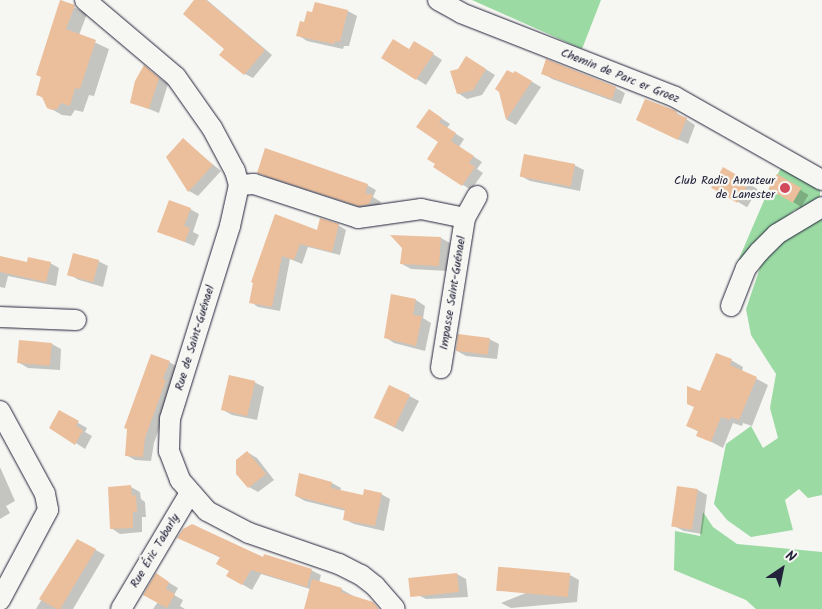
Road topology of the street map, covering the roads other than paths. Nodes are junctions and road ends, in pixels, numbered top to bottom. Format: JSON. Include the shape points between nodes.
{"nodes":[{"id":1,"x":85,"y":0,"type":"edge"},
{"id":2,"x":438,"y":0,"type":"edge"},
{"id":3,"x":822,"y":180,"type":"edge"},
{"id":4,"x":239,"y":185,"type":"junction"},
{"id":5,"x":476,"y":196,"type":"dead end"},
{"id":6,"x":822,"y":207,"type":"edge"},
{"id":7,"x":465,"y":218,"type":"junction"},
{"id":8,"x":731,"y":306,"type":"dead end"},
{"id":9,"x":0,"y":317,"type":"edge"},
{"id":10,"x":76,"y":320,"type":"dead end"},
{"id":11,"x":441,"y":368,"type":"dead end"},
{"id":12,"x":0,"y":411,"type":"edge"},
{"id":13,"x":190,"y":493,"type":"junction"},
{"id":14,"x":0,"y":600,"type":"edge"},
{"id":15,"x":121,"y":609,"type":"edge"},
{"id":16,"x":396,"y":609,"type":"edge"}],
"edges":[{"from":1,"to":4,"type":"street","via":[[176,77],[212,128],[236,171]]},
{"from":2,"to":3,"type":"street","name":"Chemin de Parc er Groez","via":[[461,13],[675,97]]},
{"from":4,"to":7,"type":"street","name":"Impasse Saint-Guénael","via":[[254,184],[358,218],[421,209]]},
{"from":4,"to":13,"type":"street","name":"Rue de Saint-Guénael","via":[[230,226],[170,419],[169,451],[180,480]]},
{"from":5,"to":7,"type":"street","name":"Impasse Saint-Guénael"},
{"from":6,"to":8,"type":"street","via":[[777,234],[759,252],[746,268]]},
{"from":7,"to":11,"type":"street","name":"Impasse Saint-Guénael"},
{"from":9,"to":10,"type":"street"},
{"from":12,"to":14,"type":"street","via":[[45,494],[48,510]]},
{"from":13,"to":15,"type":"street","name":"Rue Éric Tabarly"},
{"from":13,"to":16,"type":"street","name":"Rue de Saint-Guénael","via":[[207,511],[230,524],[340,564],[361,575]]}]}
